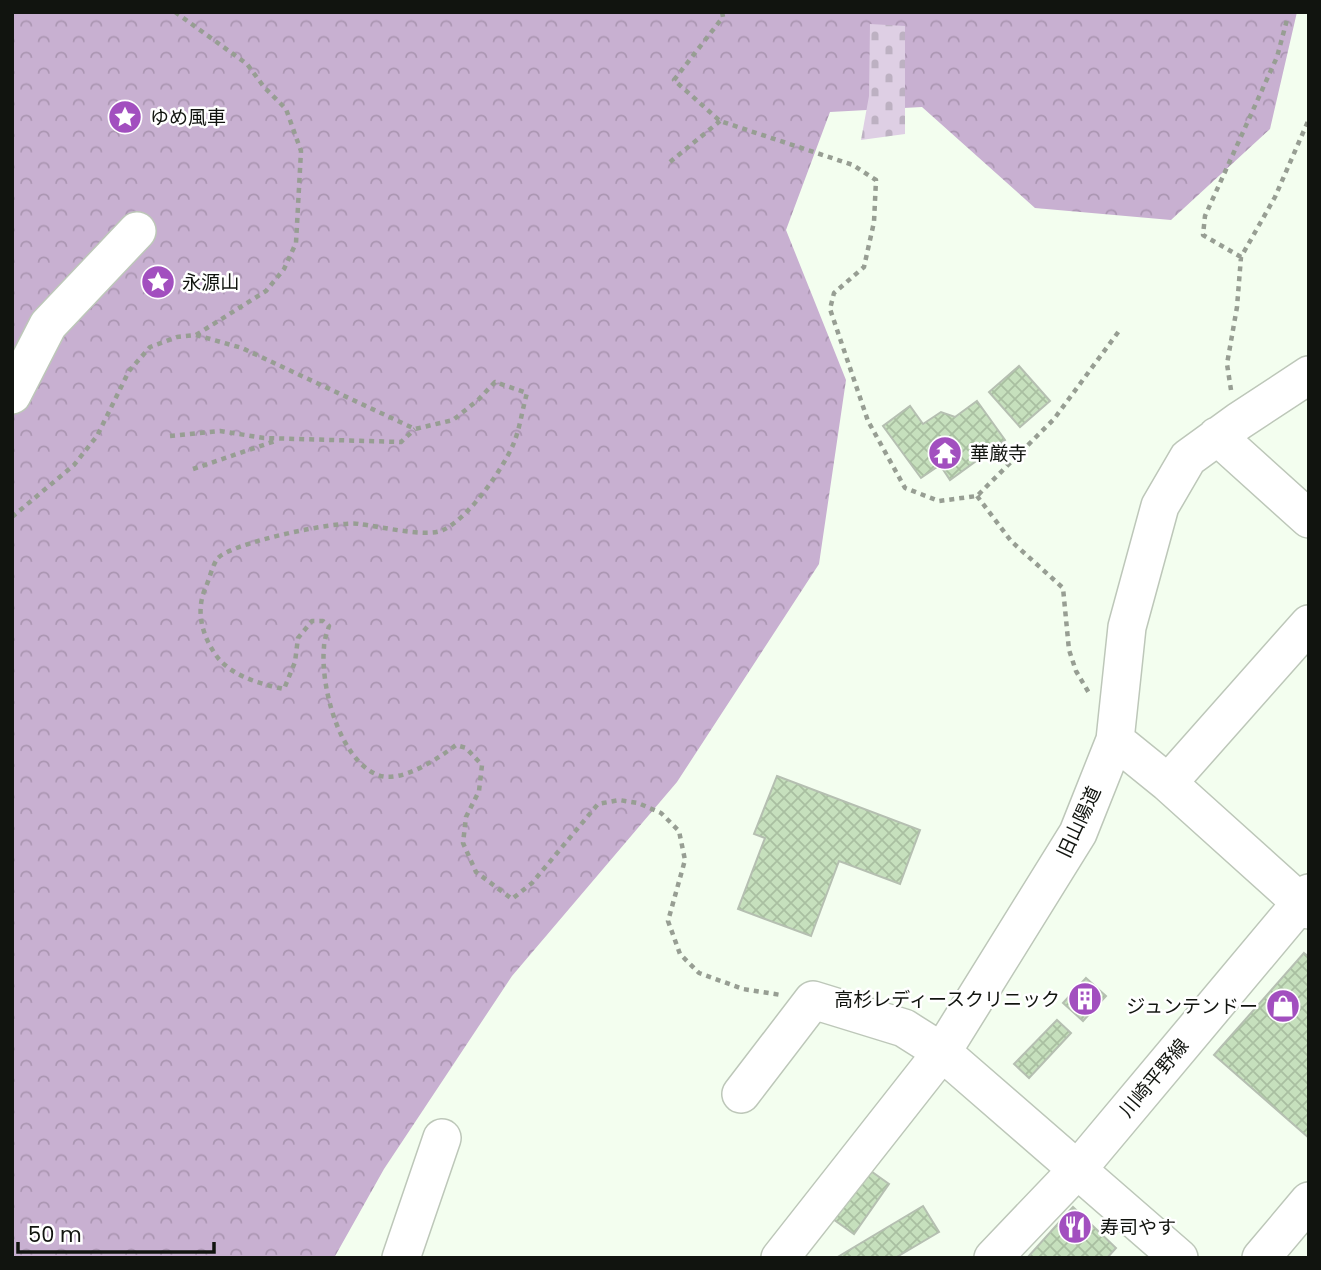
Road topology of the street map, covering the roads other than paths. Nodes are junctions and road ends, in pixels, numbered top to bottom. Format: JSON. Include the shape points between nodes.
{"nodes":[{"id":1,"x":137,"y":231,"type":"dead end"},
{"id":2,"x":1309,"y":375,"type":"edge"},
{"id":3,"x":12,"y":395,"type":"edge"},
{"id":4,"x":1228,"y":429,"type":"junction"},
{"id":5,"x":1309,"y":519,"type":"edge"},
{"id":6,"x":1309,"y":624,"type":"edge"},
{"id":7,"x":1115,"y":740,"type":"junction"},
{"id":8,"x":1168,"y":783,"type":"junction"},
{"id":9,"x":1306,"y":901,"type":"edge"},
{"id":10,"x":942,"y":1052,"type":"junction"},
{"id":11,"x":741,"y":1094,"type":"dead end"},
{"id":12,"x":442,"y":1138,"type":"dead end"},
{"id":13,"x":1077,"y":1170,"type":"junction"},
{"id":14,"x":1309,"y":1201,"type":"edge"},
{"id":15,"x":401,"y":1258,"type":"edge"},
{"id":16,"x":780,"y":1258,"type":"edge"},
{"id":17,"x":993,"y":1258,"type":"edge"},
{"id":18,"x":1179,"y":1258,"type":"edge"},
{"id":19,"x":1261,"y":1258,"type":"edge"}],
"edges":[{"from":1,"to":3,"type":"street","via":[[48,325]]},
{"from":2,"to":4,"type":"street","name":"旧山陽道"},
{"from":4,"to":5,"type":"street"},
{"from":4,"to":7,"type":"street","name":"旧山陽道","via":[[1188,458],[1160,506],[1127,627]]},
{"from":6,"to":8,"type":"street"},
{"from":7,"to":8,"type":"street"},
{"from":7,"to":10,"type":"street","name":"旧山陽道","via":[[1078,834]]},
{"from":8,"to":9,"type":"street"},
{"from":9,"to":13,"type":"street","name":"川崎平野線"},
{"from":10,"to":11,"type":"street","via":[[904,1028],[813,1000]]},
{"from":10,"to":13,"type":"street"},
{"from":10,"to":16,"type":"street","name":"旧山陽道"},
{"from":12,"to":15,"type":"street"},
{"from":13,"to":17,"type":"street","name":"川崎平野線"},
{"from":13,"to":18,"type":"street"},
{"from":14,"to":19,"type":"street"}]}
